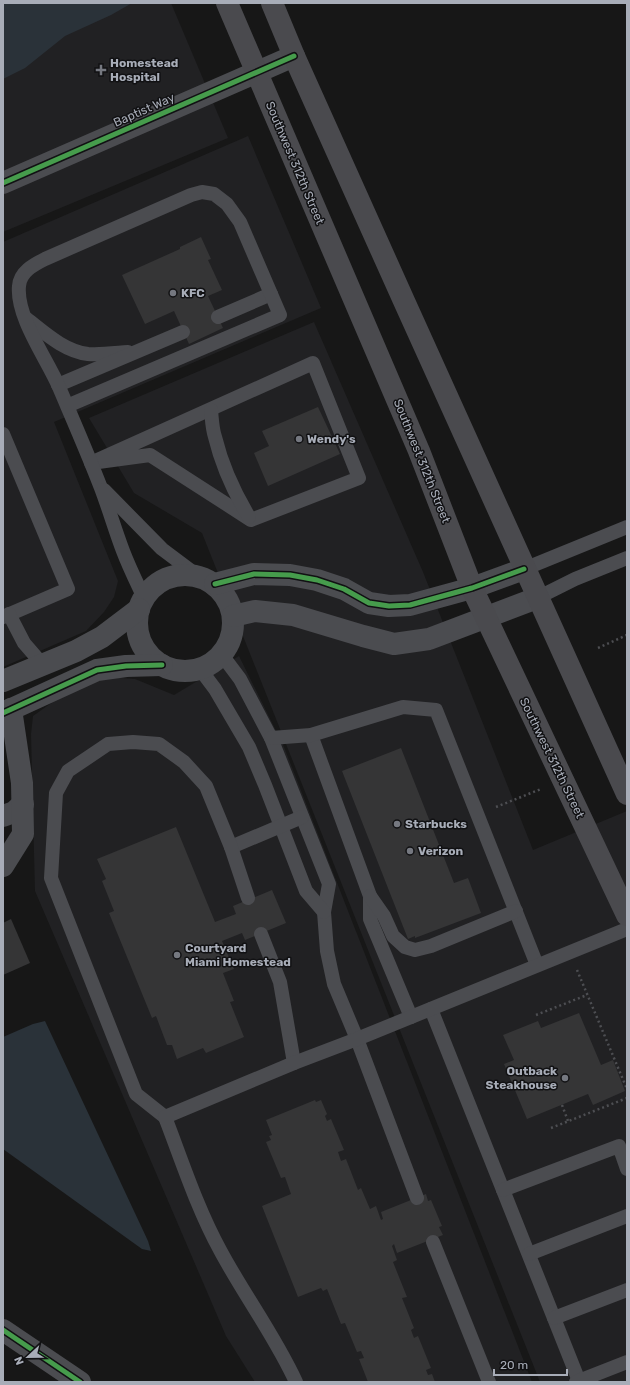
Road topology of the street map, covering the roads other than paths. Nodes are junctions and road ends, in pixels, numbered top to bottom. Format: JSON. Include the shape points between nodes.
{"nodes":[{"id":1,"x":226,"y":3,"type":"edge"},
{"id":2,"x":272,"y":3,"type":"edge"},
{"id":3,"x":294,"y":56,"type":"junction"},
{"id":4,"x":256,"y":71,"type":"junction"},
{"id":5,"x":3,"y":183,"type":"edge"},
{"id":6,"x":271,"y":294,"type":"junction"},
{"id":7,"x":24,"y":316,"type":"junction"},
{"id":8,"x":218,"y":317,"type":"dead end"},
{"id":9,"x":183,"y":332,"type":"dead end"},
{"id":10,"x":138,"y":351,"type":"junction"},
{"id":11,"x":58,"y":385,"type":"junction"},
{"id":12,"x":67,"y":406,"type":"junction"},
{"id":13,"x":211,"y":410,"type":"junction"},
{"id":14,"x":3,"y":434,"type":"edge"},
{"id":15,"x":91,"y":463,"type":"junction"},
{"id":16,"x":101,"y":487,"type":"junction"},
{"id":17,"x":251,"y":520,"type":"junction"},
{"id":18,"x":627,"y":527,"type":"edge"},
{"id":19,"x":627,"y":558,"type":"edge"},
{"id":20,"x":524,"y":569,"type":"junction"},
{"id":21,"x":206,"y":580,"type":"junction"},
{"id":22,"x":472,"y":588,"type":"junction"},
{"id":23,"x":537,"y":598,"type":"junction"},
{"id":24,"x":142,"y":604,"type":"junction"},
{"id":25,"x":6,"y":615,"type":"edge"},
{"id":26,"x":233,"y":616,"type":"junction"},
{"id":27,"x":485,"y":618,"type":"junction"},
{"id":28,"x":222,"y":655,"type":"junction"},
{"id":29,"x":43,"y":665,"type":"junction"},
{"id":30,"x":162,"y":665,"type":"junction"},
{"id":31,"x":200,"y":669,"type":"junction"},
{"id":32,"x":3,"y":681,"type":"edge"},
{"id":33,"x":7,"y":711,"type":"edge"},
{"id":34,"x":311,"y":735,"type":"junction"},
{"id":35,"x":271,"y":738,"type":"junction"},
{"id":36,"x":627,"y":794,"type":"edge"},
{"id":37,"x":23,"y":804,"type":"junction"},
{"id":38,"x":3,"y":816,"type":"edge"},
{"id":39,"x":302,"y":817,"type":"junction"},
{"id":40,"x":280,"y":826,"type":"junction"},
{"id":41,"x":231,"y":847,"type":"junction"},
{"id":42,"x":3,"y":866,"type":"edge"},
{"id":43,"x":370,"y":896,"type":"junction"},
{"id":44,"x":248,"y":898,"type":"dead end"},
{"id":45,"x":516,"y":911,"type":"junction"},
{"id":46,"x":324,"y":912,"type":"junction"},
{"id":47,"x":627,"y":915,"type":"edge"},
{"id":48,"x":627,"y":929,"type":"edge"},
{"id":49,"x":261,"y":934,"type":"dead end"},
{"id":50,"x":537,"y":965,"type":"junction"},
{"id":51,"x":431,"y":1009,"type":"junction"},
{"id":52,"x":411,"y":1017,"type":"junction"},
{"id":53,"x":357,"y":1039,"type":"junction"},
{"id":54,"x":294,"y":1063,"type":"junction"},
{"id":55,"x":165,"y":1117,"type":"junction"},
{"id":56,"x":627,"y":1169,"type":"edge"},
{"id":57,"x":503,"y":1190,"type":"junction"},
{"id":58,"x":417,"y":1198,"type":"dead end"},
{"id":59,"x":627,"y":1216,"type":"edge"},
{"id":60,"x":433,"y":1242,"type":"dead end"},
{"id":61,"x":529,"y":1254,"type":"junction"},
{"id":62,"x":627,"y":1290,"type":"edge"},
{"id":63,"x":554,"y":1318,"type":"junction"},
{"id":64,"x":3,"y":1330,"type":"edge"},
{"id":65,"x":627,"y":1362,"type":"edge"},
{"id":66,"x":577,"y":1381,"type":"edge"},
{"id":67,"x":80,"y":1382,"type":"edge"},
{"id":68,"x":296,"y":1382,"type":"edge"},
{"id":69,"x":489,"y":1382,"type":"edge"}],
"edges":[{"from":1,"to":4,"type":"main road","name":"Southwest 312th Street"},
{"from":2,"to":3,"type":"main road"},
{"from":3,"to":4,"type":"street","name":"Baptist Way"},
{"from":3,"to":20,"type":"main road"},
{"from":4,"to":5,"type":"street","name":"Baptist Way"},
{"from":4,"to":22,"type":"main road","name":"Southwest 312th Street","via":[[419,451]]},
{"from":6,"to":7,"type":"lane","via":[[240,222],[227,204],[214,194],[202,192],[31,267],[20,279],[18,287]]},
{"from":6,"to":8,"type":"lane"},
{"from":6,"to":12,"type":"lane","via":[[280,315]]},
{"from":7,"to":10,"type":"lane","via":[[72,351],[88,354]]},
{"from":7,"to":11,"type":"lane"},
{"from":9,"to":10,"type":"lane"},
{"from":10,"to":11,"type":"lane"},
{"from":11,"to":12,"type":"lane"},
{"from":12,"to":15,"type":"lane"},
{"from":13,"to":15,"type":"lane"},
{"from":13,"to":17,"type":"lane","via":[[214,436],[224,467]]},
{"from":13,"to":17,"type":"lane","via":[[313,363],[359,478]]},
{"from":14,"to":25,"type":"lane","via":[[68,589]]},
{"from":15,"to":16,"type":"lane"},
{"from":15,"to":17,"type":"lane","via":[[150,455]]},
{"from":16,"to":21,"type":"lane","via":[[162,548]]},
{"from":16,"to":24,"type":"lane"},
{"from":18,"to":20,"type":"lane"},
{"from":19,"to":23,"type":"lane"},
{"from":20,"to":22,"type":"street"},
{"from":20,"to":23,"type":"main road"},
{"from":21,"to":22,"type":"street","via":[[254,574],[290,575],[317,580],[344,589],[369,603],[388,606],[410,605]]},
{"from":21,"to":24,"type":"street","via":[[185,574],[173,576],[152,588]]},
{"from":21,"to":26,"type":"street","via":[[224,593]]},
{"from":22,"to":27,"type":"main road","name":"Southwest 312th Street"},
{"from":23,"to":27,"type":"street"},
{"from":23,"to":36,"type":"main road"},
{"from":24,"to":29,"type":"street","via":[[102,637],[76,652]]},
{"from":24,"to":30,"type":"street","via":[[138,628],[143,645],[154,660]]},
{"from":25,"to":29,"type":"lane","via":[[24,643]]},
{"from":26,"to":27,"type":"street","via":[[255,611],[293,615],[394,644],[429,639]]},
{"from":26,"to":28,"type":"street","via":[[233,630]]},
{"from":27,"to":47,"type":"main road","name":"Southwest 312th Street"},
{"from":28,"to":31,"type":"street"},
{"from":28,"to":35,"type":"lane","via":[[240,679]]},
{"from":29,"to":32,"type":"street"},
{"from":30,"to":31,"type":"street","via":[[175,670]]},
{"from":30,"to":33,"type":"street","via":[[97,670]]},
{"from":31,"to":40,"type":"lane","via":[[249,747]]},
{"from":33,"to":37,"type":"street","via":[[22,783]]},
{"from":34,"to":35,"type":"lane"},
{"from":34,"to":43,"type":"lane"},
{"from":34,"to":45,"type":"lane","via":[[403,707],[436,710]]},
{"from":35,"to":39,"type":"lane"},
{"from":37,"to":38,"type":"street","via":[[14,812]]},
{"from":37,"to":42,"type":"street","via":[[23,834]]},
{"from":39,"to":40,"type":"lane"},
{"from":39,"to":46,"type":"lane","via":[[329,884]]},
{"from":40,"to":41,"type":"lane"},
{"from":40,"to":46,"type":"lane","via":[[306,891]]},
{"from":41,"to":44,"type":"lane"},
{"from":41,"to":55,"type":"lane","via":[[206,786],[184,762],[159,744],[108,744],[68,771],[56,793],[51,878],[136,1094]]},
{"from":43,"to":45,"type":"lane","via":[[394,936],[405,947],[415,950],[431,946]]},
{"from":43,"to":52,"type":"lane","via":[[370,919]]},
{"from":45,"to":50,"type":"lane"},
{"from":46,"to":53,"type":"lane","via":[[327,951],[334,984]]},
{"from":48,"to":50,"type":"lane"},
{"from":49,"to":54,"type":"lane","via":[[280,982]]},
{"from":50,"to":51,"type":"lane"},
{"from":51,"to":52,"type":"lane"},
{"from":51,"to":57,"type":"lane"},
{"from":52,"to":53,"type":"lane"},
{"from":53,"to":54,"type":"lane"},
{"from":53,"to":58,"type":"lane"},
{"from":54,"to":55,"type":"lane"},
{"from":55,"to":68,"type":"lane","via":[[206,1223]]},
{"from":56,"to":57,"type":"lane","via":[[619,1146]]},
{"from":57,"to":61,"type":"lane"},
{"from":59,"to":61,"type":"lane"},
{"from":60,"to":69,"type":"lane"},
{"from":61,"to":63,"type":"lane"},
{"from":62,"to":63,"type":"lane"},
{"from":63,"to":66,"type":"lane"},
{"from":64,"to":67,"type":"street"},
{"from":65,"to":66,"type":"lane"}]}
